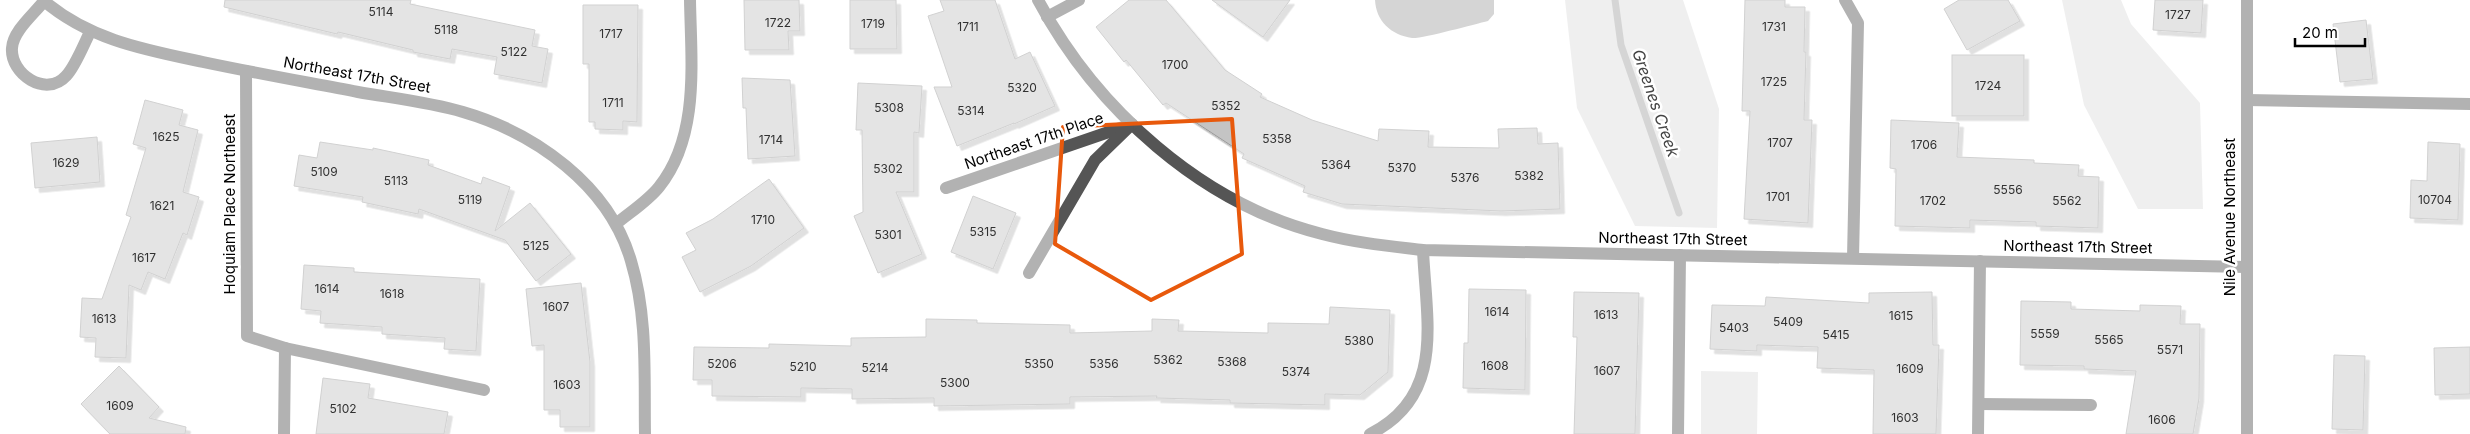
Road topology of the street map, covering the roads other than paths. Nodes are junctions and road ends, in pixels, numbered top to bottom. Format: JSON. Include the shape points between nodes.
{"nodes":[{"id":1,"x":44,"y":0,"type":"edge"},
{"id":2,"x":690,"y":0,"type":"edge"},
{"id":3,"x":1038,"y":0,"type":"edge"},
{"id":4,"x":1079,"y":0,"type":"edge"},
{"id":5,"x":1845,"y":0,"type":"edge"},
{"id":6,"x":2247,"y":0,"type":"edge"},
{"id":7,"x":1047,"y":17,"type":"junction"},
{"id":8,"x":90,"y":32,"type":"junction"},
{"id":9,"x":246,"y":71,"type":"junction"},
{"id":10,"x":2247,"y":100,"type":"junction"},
{"id":11,"x":2470,"y":104,"type":"edge"},
{"id":12,"x":1132,"y":124,"type":"junction"},
{"id":13,"x":946,"y":188,"type":"dead end"},
{"id":14,"x":616,"y":224,"type":"junction"},
{"id":15,"x":1423,"y":250,"type":"junction"},
{"id":16,"x":1680,"y":255,"type":"junction"},
{"id":17,"x":1853,"y":258,"type":"junction"},
{"id":18,"x":1980,"y":261,"type":"junction"},
{"id":19,"x":2246,"y":267,"type":"junction"},
{"id":20,"x":1029,"y":273,"type":"dead end"},
{"id":21,"x":285,"y":348,"type":"junction"},
{"id":22,"x":484,"y":390,"type":"dead end"},
{"id":23,"x":1978,"y":404,"type":"junction"},
{"id":24,"x":2091,"y":405,"type":"dead end"},
{"id":25,"x":284,"y":434,"type":"edge"},
{"id":26,"x":645,"y":434,"type":"edge"},
{"id":27,"x":1370,"y":434,"type":"edge"},
{"id":28,"x":1678,"y":434,"type":"edge"},
{"id":29,"x":1978,"y":434,"type":"edge"},
{"id":30,"x":2247,"y":434,"type":"edge"}],
"edges":[{"from":1,"to":8,"type":"street","name":"Northeast 17th Street","via":[[61,16]]},
{"from":1,"to":8,"type":"street","via":[[14,38],[13,60],[26,78],[46,84],[66,76]]},
{"from":2,"to":14,"type":"street","via":[[688,119],[683,145],[675,165],[658,189]]},
{"from":3,"to":7,"type":"street","name":"Northeast 17th Street"},
{"from":4,"to":7,"type":"street"},
{"from":5,"to":17,"type":"street","via":[[1858,23]]},
{"from":6,"to":10,"type":"street","name":"Nile Avenue Northeast"},
{"from":7,"to":12,"type":"street","name":"Northeast 17th Street","via":[[1078,64]]},
{"from":8,"to":9,"type":"street","name":"Northeast 17th Street","via":[[135,48]]},
{"from":9,"to":14,"type":"street","name":"Northeast 17th Street","via":[[461,111],[499,124],[538,144],[573,172]]},
{"from":9,"to":21,"type":"street","name":"Hoquiam Place Northeast","via":[[247,336]]},
{"from":10,"to":11,"type":"street"},
{"from":10,"to":19,"type":"street","name":"Nile Avenue Northeast"},
{"from":12,"to":13,"type":"street","name":"Northeast 17th Place"},
{"from":12,"to":15,"type":"street","name":"Northeast 17th Street","via":[[1176,162],[1226,195],[1269,216],[1330,236]]},
{"from":12,"to":20,"type":"street","via":[[1095,160]]},
{"from":14,"to":26,"type":"street","name":"Northeast 17th Street","via":[[639,291],[644,339]]},
{"from":15,"to":16,"type":"street","name":"Northeast 17th Street"},
{"from":15,"to":27,"type":"street","via":[[1427,352],[1423,376],[1406,408],[1388,425]]},
{"from":16,"to":17,"type":"street","name":"Northeast 17th Street"},
{"from":16,"to":28,"type":"street"},
{"from":17,"to":18,"type":"street","name":"Northeast 17th Street"},
{"from":18,"to":19,"type":"street","name":"Northeast 17th Street"},
{"from":18,"to":23,"type":"street"},
{"from":19,"to":30,"type":"street","name":"Nile Avenue Northeast"},
{"from":21,"to":22,"type":"street"},
{"from":21,"to":25,"type":"street"},
{"from":23,"to":24,"type":"street"},
{"from":23,"to":29,"type":"street"}]}
